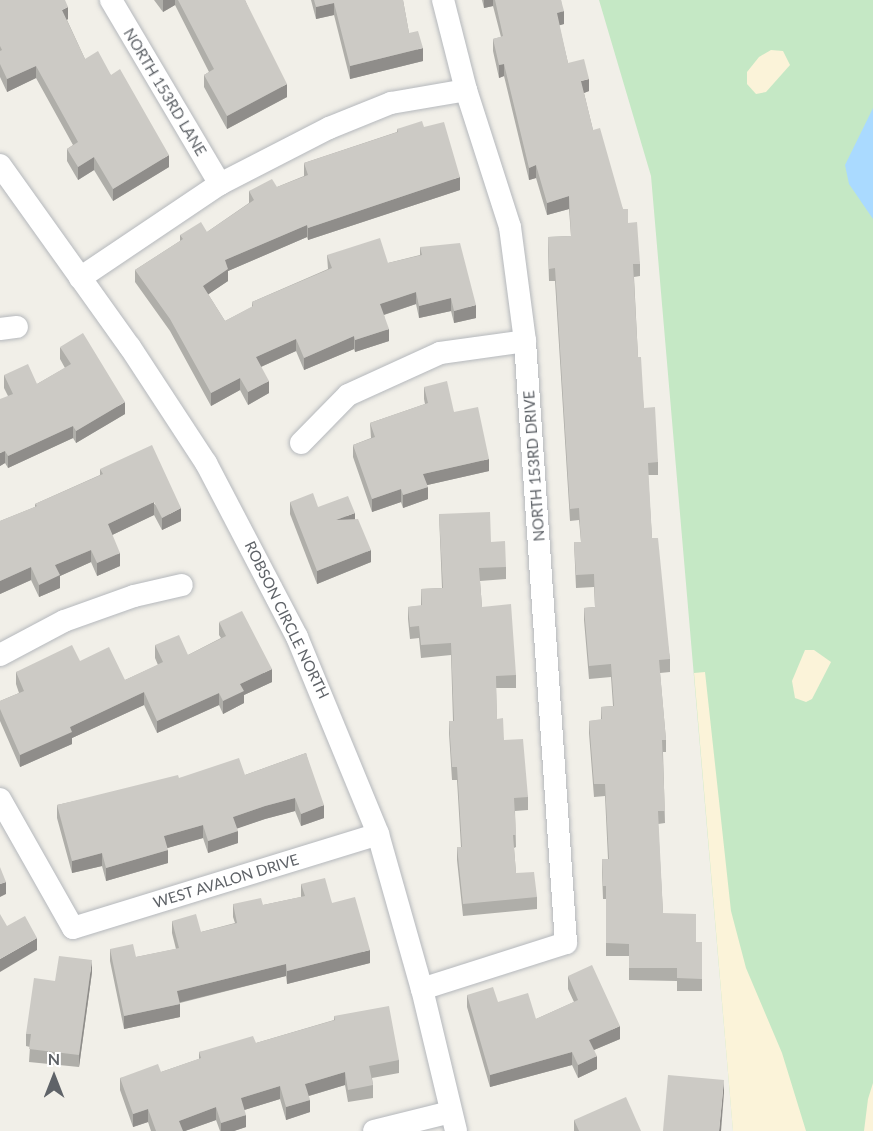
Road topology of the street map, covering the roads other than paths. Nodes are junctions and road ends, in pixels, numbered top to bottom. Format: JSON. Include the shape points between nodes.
{"nodes":[{"id":1,"x":111,"y":0,"type":"edge"},
{"id":2,"x":443,"y":0,"type":"edge"},
{"id":3,"x":466,"y":90,"type":"junction"},
{"id":4,"x":0,"y":165,"type":"edge"},
{"id":5,"x":220,"y":184,"type":"junction"},
{"id":6,"x":80,"y":278,"type":"junction"},
{"id":7,"x":525,"y":341,"type":"junction"},
{"id":8,"x":302,"y":443,"type":"dead end"},
{"id":9,"x":182,"y":585,"type":"dead end"},
{"id":10,"x":0,"y":656,"type":"edge"},
{"id":11,"x":0,"y":799,"type":"edge"},
{"id":12,"x":378,"y":834,"type":"junction"},
{"id":13,"x":422,"y":989,"type":"junction"},
{"id":14,"x":454,"y":1121,"type":"edge"},
{"id":15,"x":374,"y":1131,"type":"edge"}],
"edges":[{"from":1,"to":5,"type":"street","name":"NORTH 153RD LANE"},
{"from":2,"to":3,"type":"street","name":"NORTH 153RD DRIVE"},
{"from":3,"to":5,"type":"street","via":[[370,111]]},
{"from":3,"to":7,"type":"street","name":"NORTH 153RD DRIVE","via":[[510,227]]},
{"from":4,"to":6,"type":"street","name":"ROBSON CIRCLE NORTH"},
{"from":5,"to":6,"type":"street"},
{"from":6,"to":12,"type":"street","name":"ROBSON CIRCLE NORTH","via":[[200,453],[239,522],[323,693]]},
{"from":7,"to":8,"type":"street","via":[[440,353],[348,395]]},
{"from":7,"to":13,"type":"street","name":"NORTH 153RD DRIVE","via":[[566,943]]},
{"from":9,"to":10,"type":"street","via":[[134,596],[64,621]]},
{"from":11,"to":12,"type":"street","name":"WEST AVALON DRIVE","via":[[73,928]]},
{"from":12,"to":13,"type":"street","name":"ROBSON CIRCLE NORTH"},
{"from":13,"to":14,"type":"street","name":"ROBSON CIRCLE NORTH"},
{"from":14,"to":15,"type":"street"}]}
